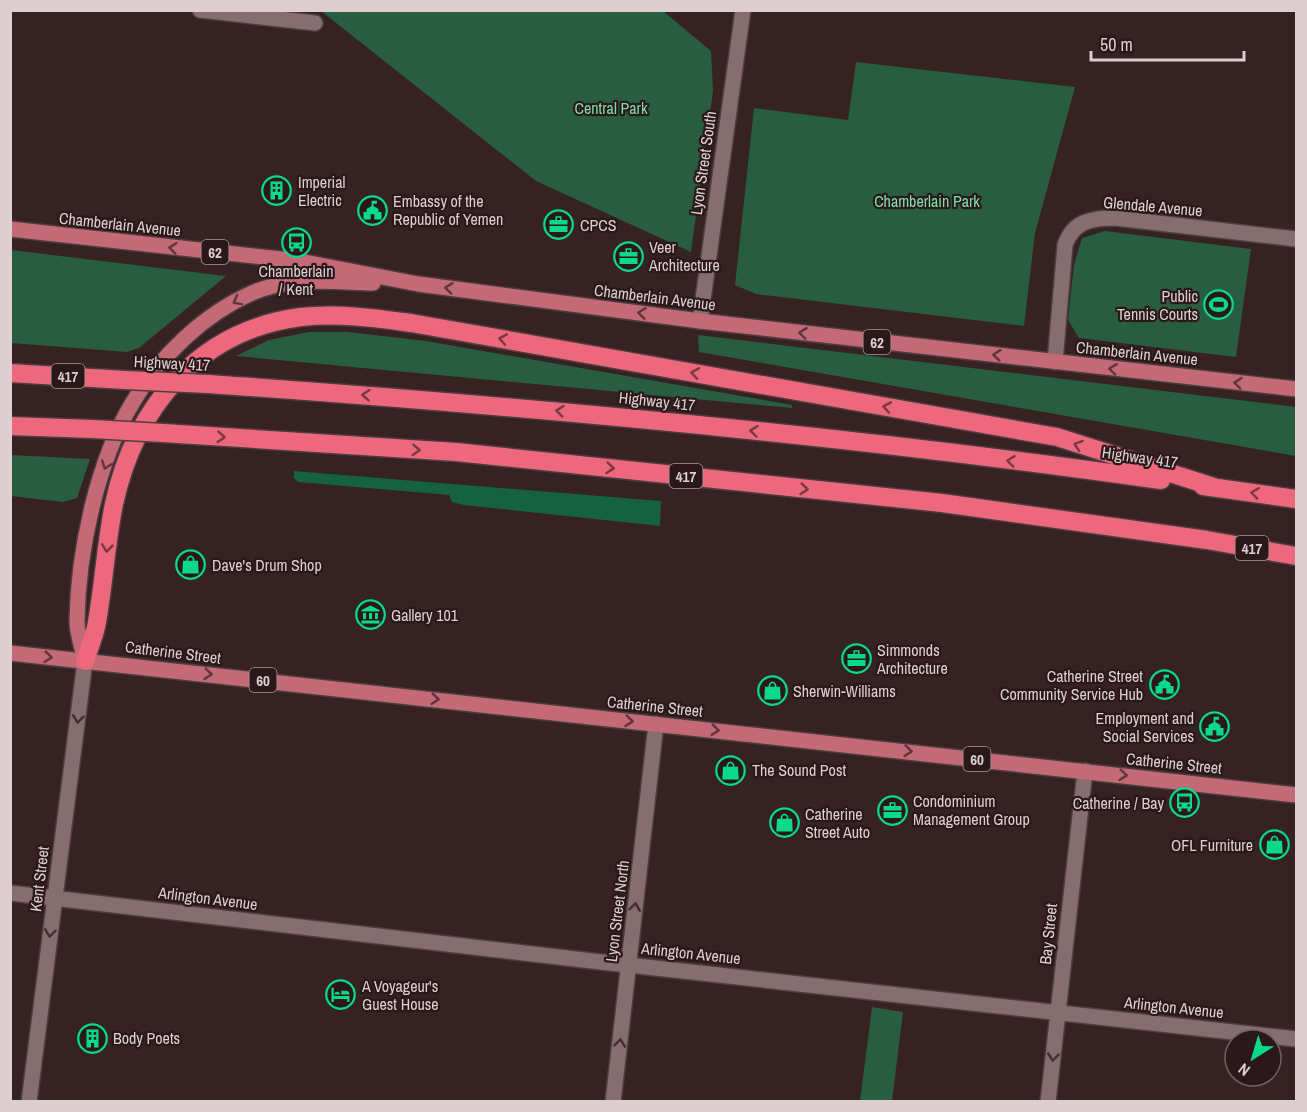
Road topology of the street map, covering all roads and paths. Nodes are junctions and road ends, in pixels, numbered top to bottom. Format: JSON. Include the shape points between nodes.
{"nodes":[{"id":1,"x":200,"y":10,"type":"edge"},
{"id":2,"x":743,"y":10,"type":"edge"},
{"id":3,"x":315,"y":24,"type":"dead end"},
{"id":4,"x":10,"y":230,"type":"edge"},
{"id":5,"x":1296,"y":238,"type":"edge"},
{"id":6,"x":418,"y":284,"type":"junction"},
{"id":7,"x":700,"y":321,"type":"junction"},
{"id":8,"x":1055,"y":362,"type":"junction"},
{"id":9,"x":10,"y":373,"type":"edge"},
{"id":10,"x":1296,"y":389,"type":"edge"},
{"id":11,"x":10,"y":426,"type":"edge"},
{"id":12,"x":1214,"y":488,"type":"junction"},
{"id":13,"x":1296,"y":499,"type":"edge"},
{"id":14,"x":1296,"y":556,"type":"edge"},
{"id":15,"x":10,"y":654,"type":"edge"},
{"id":16,"x":85,"y":661,"type":"junction"},
{"id":17,"x":656,"y":724,"type":"junction"},
{"id":18,"x":1085,"y":771,"type":"junction"},
{"id":19,"x":1296,"y":795,"type":"edge"},
{"id":20,"x":10,"y":893,"type":"edge"},
{"id":21,"x":55,"y":898,"type":"junction"},
{"id":22,"x":629,"y":965,"type":"junction"},
{"id":23,"x":1058,"y":1012,"type":"junction"},
{"id":24,"x":1296,"y":1039,"type":"edge"},
{"id":25,"x":29,"y":1101,"type":"edge"},
{"id":26,"x":613,"y":1101,"type":"edge"},
{"id":27,"x":1047,"y":1101,"type":"edge"}],
"edges":[{"from":1,"to":3,"type":"street"},
{"from":2,"to":7,"type":"street","name":"Lyon Street South"},
{"from":6,"to":4,"type":"main road","name":"Chamberlain Avenue","number":"62","one_way":true,"via":[[299,261]]},
{"from":5,"to":8,"type":"street","name":"Glendale Avenue","via":[[1114,218],[1081,223],[1065,245]]},
{"from":7,"to":6,"type":"main road","name":"Chamberlain Avenue","number":"62","one_way":true},
{"from":6,"to":16,"type":"main road","one_way":true,"via":[[282,283],[251,293],[218,312],[163,361],[132,402],[96,495],[76,623]]},
{"from":8,"to":7,"type":"main road","name":"Chamberlain Avenue","number":"62","one_way":true},
{"from":10,"to":8,"type":"main road","name":"Chamberlain Avenue","number":"62","one_way":true},
{"from":12,"to":9,"type":"highway","name":"Highway 417","number":"417","one_way":true,"bridge":true,"via":[[749,430],[547,410]]},
{"from":11,"to":14,"type":"highway","number":"417","one_way":true,"bridge":true,"via":[[456,452],[930,502]]},
{"from":13,"to":12,"type":"highway","name":"Highway 417","number":"417","one_way":true},
{"from":12,"to":16,"type":"highway","one_way":true,"via":[[1057,437],[411,323],[351,316],[301,317],[249,330],[203,357],[178,378],[143,422],[130,450],[115,502],[97,624]]},
{"from":15,"to":16,"type":"main road","name":"Catherine Street","number":"60","one_way":true},
{"from":16,"to":17,"type":"main road","name":"Catherine Street","number":"60","one_way":true},
{"from":16,"to":21,"type":"street","name":"Kent Street","one_way":true},
{"from":17,"to":18,"type":"main road","name":"Catherine Street","number":"60","one_way":true},
{"from":22,"to":17,"type":"street","name":"Lyon Street North","one_way":true},
{"from":18,"to":19,"type":"main road","name":"Catherine Street","number":"60","one_way":true},
{"from":18,"to":23,"type":"street","name":"Bay Street"},
{"from":20,"to":21,"type":"street","name":"Arlington Avenue"},
{"from":21,"to":22,"type":"street","name":"Arlington Avenue"},
{"from":21,"to":25,"type":"street","name":"Kent Street","one_way":true},
{"from":22,"to":23,"type":"street","name":"Arlington Avenue"},
{"from":26,"to":22,"type":"street","name":"Lyon Street North","one_way":true},
{"from":23,"to":24,"type":"street","name":"Arlington Avenue"},
{"from":23,"to":27,"type":"street","name":"Bay Street","one_way":true}]}
